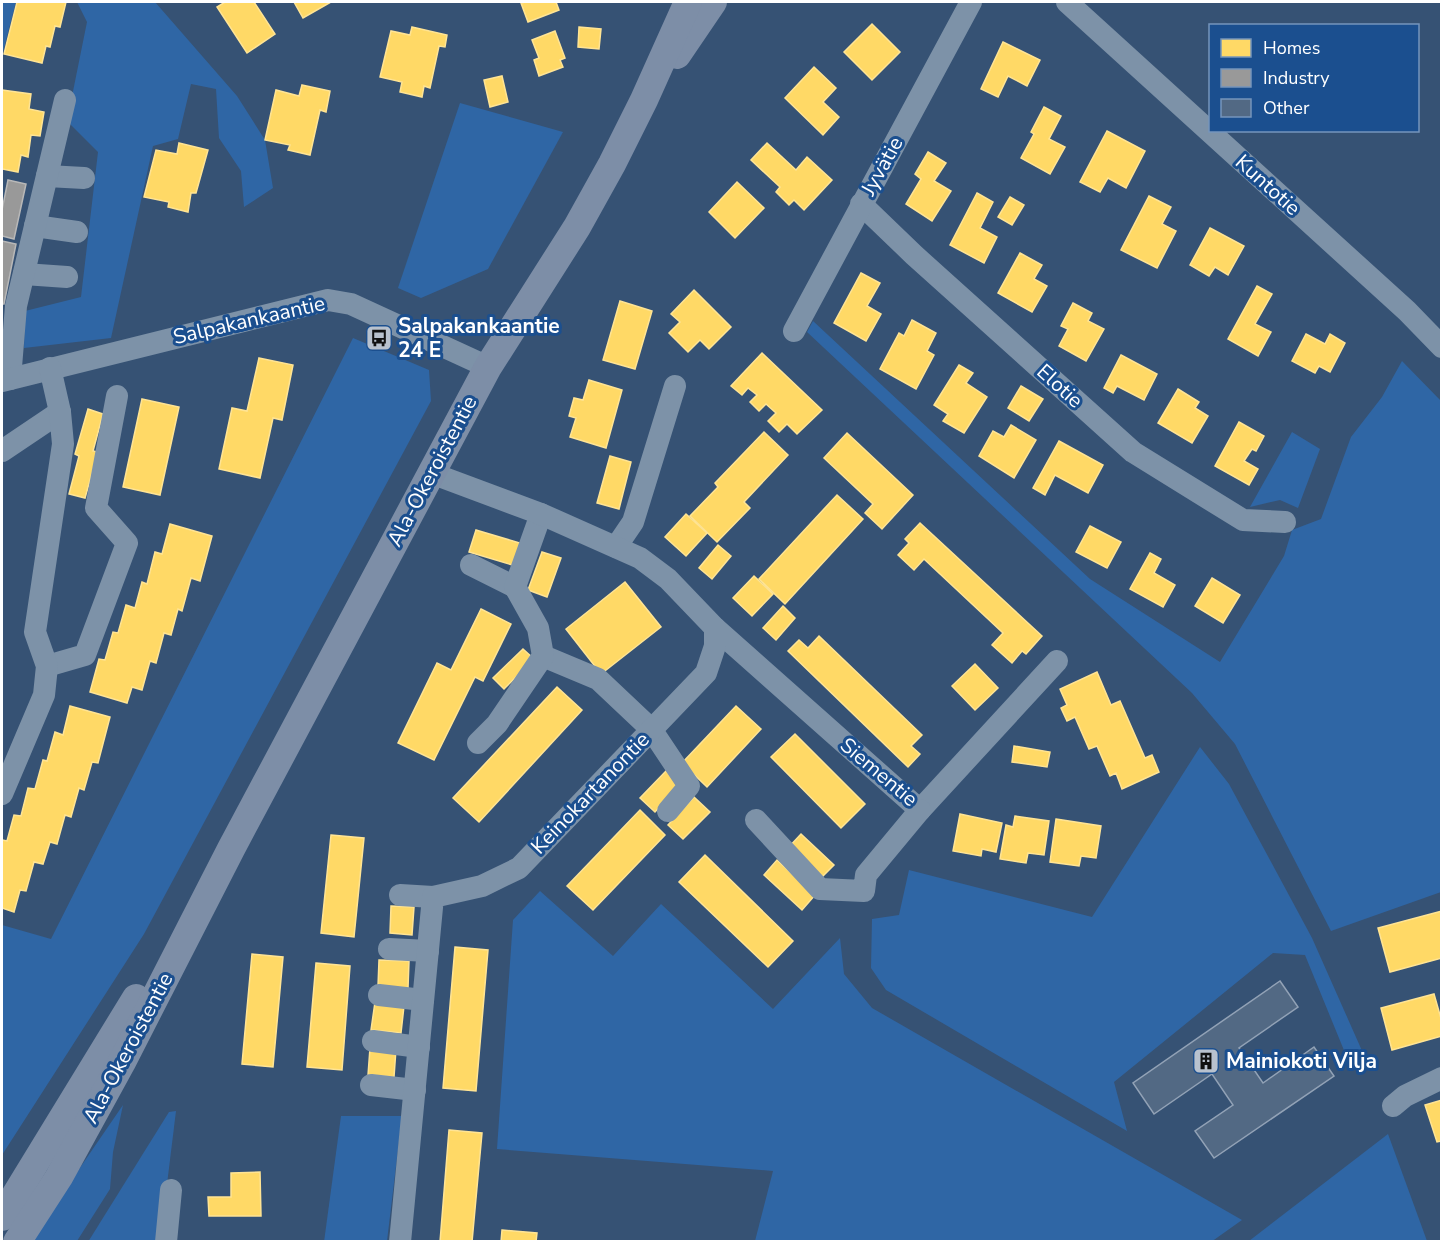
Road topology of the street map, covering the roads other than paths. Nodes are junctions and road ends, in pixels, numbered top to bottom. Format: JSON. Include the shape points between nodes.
{"nodes":[{"id":1,"x":688,"y":2,"type":"edge"},
{"id":2,"x":713,"y":2,"type":"edge"},
{"id":3,"x":971,"y":2,"type":"edge"},
{"id":4,"x":1067,"y":2,"type":"edge"},
{"id":5,"x":66,"y":100,"type":"dead end"},
{"id":6,"x":644,"y":100,"type":"junction"},
{"id":7,"x":1209,"y":131,"type":"edge"},
{"id":8,"x":1210,"y":132,"type":"edge"},
{"id":9,"x":47,"y":176,"type":"junction"},
{"id":10,"x":84,"y":178,"type":"dead end"},
{"id":11,"x":861,"y":204,"type":"junction"},
{"id":12,"x":35,"y":226,"type":"junction"},
{"id":13,"x":77,"y":232,"type":"dead end"},
{"id":14,"x":24,"y":274,"type":"junction"},
{"id":15,"x":67,"y":276,"type":"dead end"},
{"id":16,"x":794,"y":331,"type":"dead end"},
{"id":17,"x":1442,"y":347,"type":"edge"},
{"id":18,"x":488,"y":367,"type":"junction"},
{"id":19,"x":50,"y":368,"type":"junction"},
{"id":20,"x":6,"y":380,"type":"edge"},
{"id":21,"x":675,"y":386,"type":"dead end"},
{"id":22,"x":117,"y":396,"type":"dead end"},
{"id":23,"x":60,"y":412,"type":"junction"},
{"id":24,"x":2,"y":451,"type":"edge"},
{"id":25,"x":431,"y":473,"type":"junction"},
{"id":26,"x":541,"y":514,"type":"junction"},
{"id":27,"x":1285,"y":522,"type":"dead end"},
{"id":28,"x":616,"y":547,"type":"junction"},
{"id":29,"x":471,"y":565,"type":"dead end"},
{"id":30,"x":515,"y":587,"type":"junction"},
{"id":31,"x":715,"y":627,"type":"junction"},
{"id":32,"x":543,"y":656,"type":"junction"},
{"id":33,"x":1057,"y":661,"type":"dead end"},
{"id":34,"x":47,"y":666,"type":"junction"},
{"id":35,"x":651,"y":729,"type":"junction"},
{"id":36,"x":478,"y":743,"type":"dead end"},
{"id":37,"x":2,"y":794,"type":"edge"},
{"id":38,"x":920,"y":810,"type":"junction"},
{"id":39,"x":668,"y":811,"type":"dead end"},
{"id":40,"x":756,"y":820,"type":"dead end"},
{"id":41,"x":231,"y":849,"type":"junction"},
{"id":42,"x":400,"y":895,"type":"dead end"},
{"id":43,"x":433,"y":897,"type":"junction"},
{"id":44,"x":389,"y":949,"type":"dead end"},
{"id":45,"x":428,"y":951,"type":"junction"},
{"id":46,"x":380,"y":995,"type":"dead end"},
{"id":47,"x":423,"y":1000,"type":"junction"},
{"id":48,"x":373,"y":1041,"type":"dead end"},
{"id":49,"x":418,"y":1047,"type":"junction"},
{"id":50,"x":1442,"y":1078,"type":"edge"},
{"id":51,"x":371,"y":1085,"type":"dead end"},
{"id":52,"x":415,"y":1090,"type":"junction"},
{"id":53,"x":1393,"y":1106,"type":"dead end"},
{"id":54,"x":171,"y":1190,"type":"dead end"},
{"id":55,"x":2,"y":1217,"type":"edge"},
{"id":56,"x":17,"y":1242,"type":"edge"},
{"id":57,"x":166,"y":1242,"type":"edge"},
{"id":58,"x":400,"y":1242,"type":"edge"}],
"edges":[{"from":1,"to":6,"type":"main road","name":"Ala-Okeroistentie"},
{"from":2,"to":6,"type":"main road","name":"Ala-Okeroistentie"},
{"from":3,"to":11,"type":"street","name":"Jyvätie"},
{"from":4,"to":7,"type":"street","name":"Kuntotie"},
{"from":5,"to":9,"type":"street"},
{"from":6,"to":18,"type":"main road","name":"Ala-Okeroistentie","via":[[577,227]]},
{"from":8,"to":17,"type":"street","name":"Kuntotie"},
{"from":9,"to":10,"type":"street"},
{"from":9,"to":12,"type":"street"},
{"from":11,"to":16,"type":"street","name":"Jyvätie"},
{"from":11,"to":27,"type":"street","name":"Elotie","via":[[1133,452],[1243,520]]},
{"from":12,"to":13,"type":"street"},
{"from":12,"to":14,"type":"street"},
{"from":14,"to":15,"type":"street"},
{"from":14,"to":20,"type":"street"},
{"from":18,"to":19,"type":"street","name":"Salpakankaantie","via":[[351,304],[328,300]]},
{"from":18,"to":25,"type":"main road","name":"Ala-Okeroistentie"},
{"from":19,"to":20,"type":"street","name":"Salpakankaantie"},
{"from":19,"to":23,"type":"street"},
{"from":21,"to":28,"type":"street","via":[[633,522]]},
{"from":22,"to":34,"type":"street","via":[[96,508],[127,543],[85,655]]},
{"from":23,"to":24,"type":"street"},
{"from":23,"to":34,"type":"street","via":[[63,444],[35,632]]},
{"from":25,"to":26,"type":"street"},
{"from":25,"to":41,"type":"main road","name":"Ala-Okeroistentie"},
{"from":26,"to":28,"type":"street"},
{"from":26,"to":30,"type":"street"},
{"from":28,"to":31,"type":"street","via":[[640,558],[668,579]]},
{"from":29,"to":30,"type":"street"},
{"from":30,"to":32,"type":"street","via":[[538,628]]},
{"from":31,"to":35,"type":"street","name":"Keinokartanontie","via":[[715,646],[706,673]]},
{"from":31,"to":38,"type":"street","name":"Siementie"},
{"from":32,"to":35,"type":"street","via":[[598,679]]},
{"from":32,"to":36,"type":"street","via":[[497,724]]},
{"from":33,"to":38,"type":"street","name":"Siementie"},
{"from":34,"to":37,"type":"street","via":[[44,695]]},
{"from":35,"to":39,"type":"street","via":[[689,786]]},
{"from":35,"to":43,"type":"street","name":"Keinokartanontie","via":[[519,868],[482,886]]},
{"from":38,"to":40,"type":"street","via":[[866,875],[864,891],[820,889]]},
{"from":41,"to":55,"type":"main road","name":"Ala-Okeroistentie"},
{"from":41,"to":56,"type":"main road","name":"Ala-Okeroistentie","via":[[116,1073],[59,1177]]},
{"from":42,"to":43,"type":"street","name":"Keinokartanontie"},
{"from":43,"to":45,"type":"street"},
{"from":44,"to":45,"type":"street"},
{"from":45,"to":47,"type":"street"},
{"from":46,"to":47,"type":"street"},
{"from":47,"to":49,"type":"street"},
{"from":48,"to":49,"type":"street"},
{"from":49,"to":52,"type":"street"},
{"from":50,"to":53,"type":"street"},
{"from":51,"to":52,"type":"street"},
{"from":52,"to":58,"type":"street"},
{"from":54,"to":57,"type":"street"}]}
